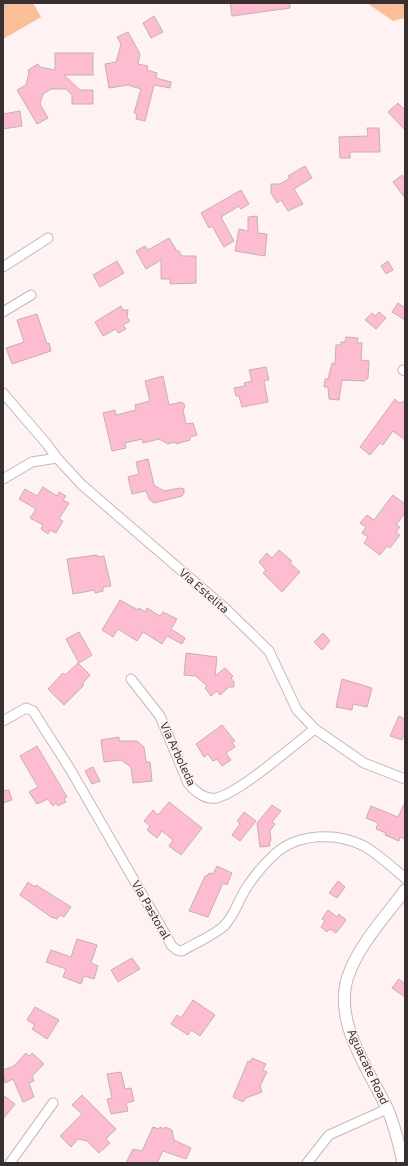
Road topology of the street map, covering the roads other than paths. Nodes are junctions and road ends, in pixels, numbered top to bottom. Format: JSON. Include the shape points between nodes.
{"nodes":[{"id":1,"x":48,"y":238,"type":"dead end"},
{"id":2,"x":3,"y":267,"type":"edge"},
{"id":3,"x":31,"y":295,"type":"dead end"},
{"id":4,"x":3,"y":312,"type":"edge"},
{"id":5,"x":3,"y":393,"type":"edge"},
{"id":6,"x":57,"y":458,"type":"junction"},
{"id":7,"x":3,"y":479,"type":"edge"},
{"id":8,"x":131,"y":679,"type":"dead end"},
{"id":9,"x":3,"y":721,"type":"edge"},
{"id":10,"x":315,"y":729,"type":"junction"},
{"id":11,"x":405,"y":779,"type":"edge"},
{"id":12,"x":405,"y":878,"type":"edge"},
{"id":13,"x":405,"y":890,"type":"edge"},
{"id":14,"x":53,"y":1103,"type":"dead end"},
{"id":15,"x":387,"y":1109,"type":"junction"},
{"id":16,"x":10,"y":1163,"type":"edge"},
{"id":17,"x":307,"y":1163,"type":"edge"},
{"id":18,"x":404,"y":1163,"type":"edge"}],
"edges":[{"from":1,"to":2,"type":"street"},
{"from":3,"to":4,"type":"street"},
{"from":5,"to":6,"type":"street","name":"Via Estelita"},
{"from":6,"to":7,"type":"street","via":[[32,462]]},
{"from":6,"to":10,"type":"street","name":"Via Estelita","via":[[82,485],[226,609],[269,650],[297,710]]},
{"from":8,"to":10,"type":"street","name":"Via Arboleda","via":[[160,716],[188,783],[207,797],[215,798],[240,787]]},
{"from":9,"to":12,"type":"street","name":"Via Pastoral","via":[[26,708],[33,711],[172,946],[177,950],[182,951],[223,927],[236,910],[247,886],[260,870],[275,854],[297,842],[321,837],[344,838],[365,847]]},
{"from":10,"to":11,"type":"street","name":"Via Estelita","via":[[364,763]]},
{"from":13,"to":15,"type":"street","name":"Aguacate Road","via":[[358,954],[345,984],[345,1013],[349,1027],[356,1047]]},
{"from":14,"to":16,"type":"street"},
{"from":15,"to":17,"type":"street","via":[[329,1135]]},
{"from":15,"to":18,"type":"street","name":"Aguacate Road","via":[[398,1134]]}]}
